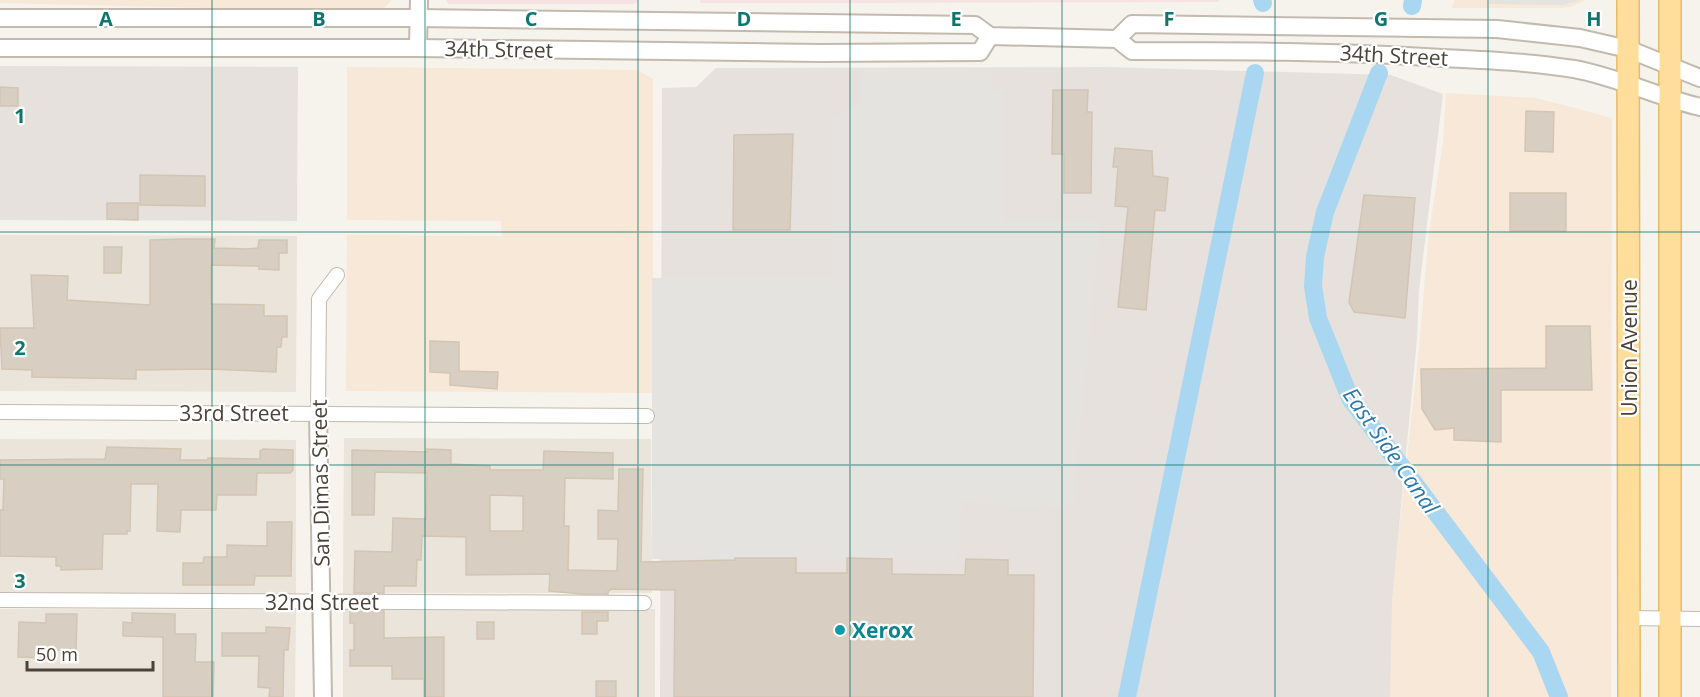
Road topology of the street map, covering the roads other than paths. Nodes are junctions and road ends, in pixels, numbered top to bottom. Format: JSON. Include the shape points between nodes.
{"nodes":[{"id":1,"x":419,"y":0,"type":"edge"},
{"id":2,"x":1628,"y":0,"type":"edge"},
{"id":3,"x":1670,"y":0,"type":"edge"},
{"id":4,"x":0,"y":18,"type":"edge"},
{"id":5,"x":418,"y":18,"type":"junction"},
{"id":6,"x":990,"y":36,"type":"junction"},
{"id":7,"x":1117,"y":39,"type":"junction"},
{"id":8,"x":0,"y":48,"type":"edge"},
{"id":9,"x":418,"y":48,"type":"junction"},
{"id":10,"x":1628,"y":49,"type":"junction"},
{"id":11,"x":1670,"y":66,"type":"junction"},
{"id":12,"x":1700,"y":78,"type":"edge"},
{"id":13,"x":1628,"y":82,"type":"junction"},
{"id":14,"x":1671,"y":100,"type":"junction"},
{"id":15,"x":1700,"y":107,"type":"edge"},
{"id":16,"x":337,"y":274,"type":"dead end"},
{"id":17,"x":0,"y":412,"type":"edge"},
{"id":18,"x":318,"y":413,"type":"junction"},
{"id":19,"x":647,"y":416,"type":"dead end"},
{"id":20,"x":0,"y":600,"type":"edge"},
{"id":21,"x":323,"y":602,"type":"junction"},
{"id":22,"x":644,"y":603,"type":"dead end"},
{"id":23,"x":1629,"y":618,"type":"junction"},
{"id":24,"x":1670,"y":619,"type":"junction"},
{"id":25,"x":1700,"y":619,"type":"edge"},
{"id":26,"x":323,"y":697,"type":"edge"},
{"id":27,"x":1629,"y":697,"type":"edge"},
{"id":28,"x":1670,"y":697,"type":"edge"}],
"edges":[{"from":1,"to":5,"type":"street"},
{"from":2,"to":10,"type":"main road","name":"Union Avenue"},
{"from":3,"to":11,"type":"main road","name":"Union Avenue"},
{"from":4,"to":5,"type":"street","name":"34th Street"},
{"from":5,"to":6,"type":"street","name":"34th Street","via":[[975,25]]},
{"from":5,"to":9,"type":"street"},
{"from":6,"to":7,"type":"street","name":"34th Street"},
{"from":6,"to":9,"type":"street","name":"34th Street","via":[[980,52]]},
{"from":7,"to":10,"type":"street","name":"34th Street","via":[[1132,24],[1497,28],[1580,38]]},
{"from":7,"to":13,"type":"street","name":"34th Street","via":[[1132,51],[1326,52],[1527,63]]},
{"from":8,"to":9,"type":"street","name":"34th Street"},
{"from":10,"to":11,"type":"street","name":"34th Street"},
{"from":10,"to":13,"type":"main road","name":"Union Avenue"},
{"from":11,"to":12,"type":"street","name":"34th Street"},
{"from":11,"to":14,"type":"main road","name":"Union Avenue"},
{"from":13,"to":14,"type":"street","name":"34th Street"},
{"from":13,"to":23,"type":"main road","name":"Union Avenue"},
{"from":14,"to":15,"type":"street","name":"34th Street"},
{"from":14,"to":24,"type":"main road","name":"Union Avenue"},
{"from":16,"to":18,"type":"street","name":"San Dimas Street","via":[[319,299]]},
{"from":17,"to":18,"type":"street","name":"33rd Street"},
{"from":18,"to":19,"type":"street","name":"33rd Street"},
{"from":18,"to":21,"type":"street","name":"San Dimas Street"},
{"from":20,"to":21,"type":"street","name":"32nd Street"},
{"from":21,"to":22,"type":"street","name":"32nd Street"},
{"from":21,"to":26,"type":"street","name":"San Dimas Street"},
{"from":23,"to":24,"type":"street"},
{"from":23,"to":27,"type":"main road","name":"Union Avenue"},
{"from":24,"to":25,"type":"street"},
{"from":24,"to":28,"type":"main road","name":"Union Avenue"}]}
